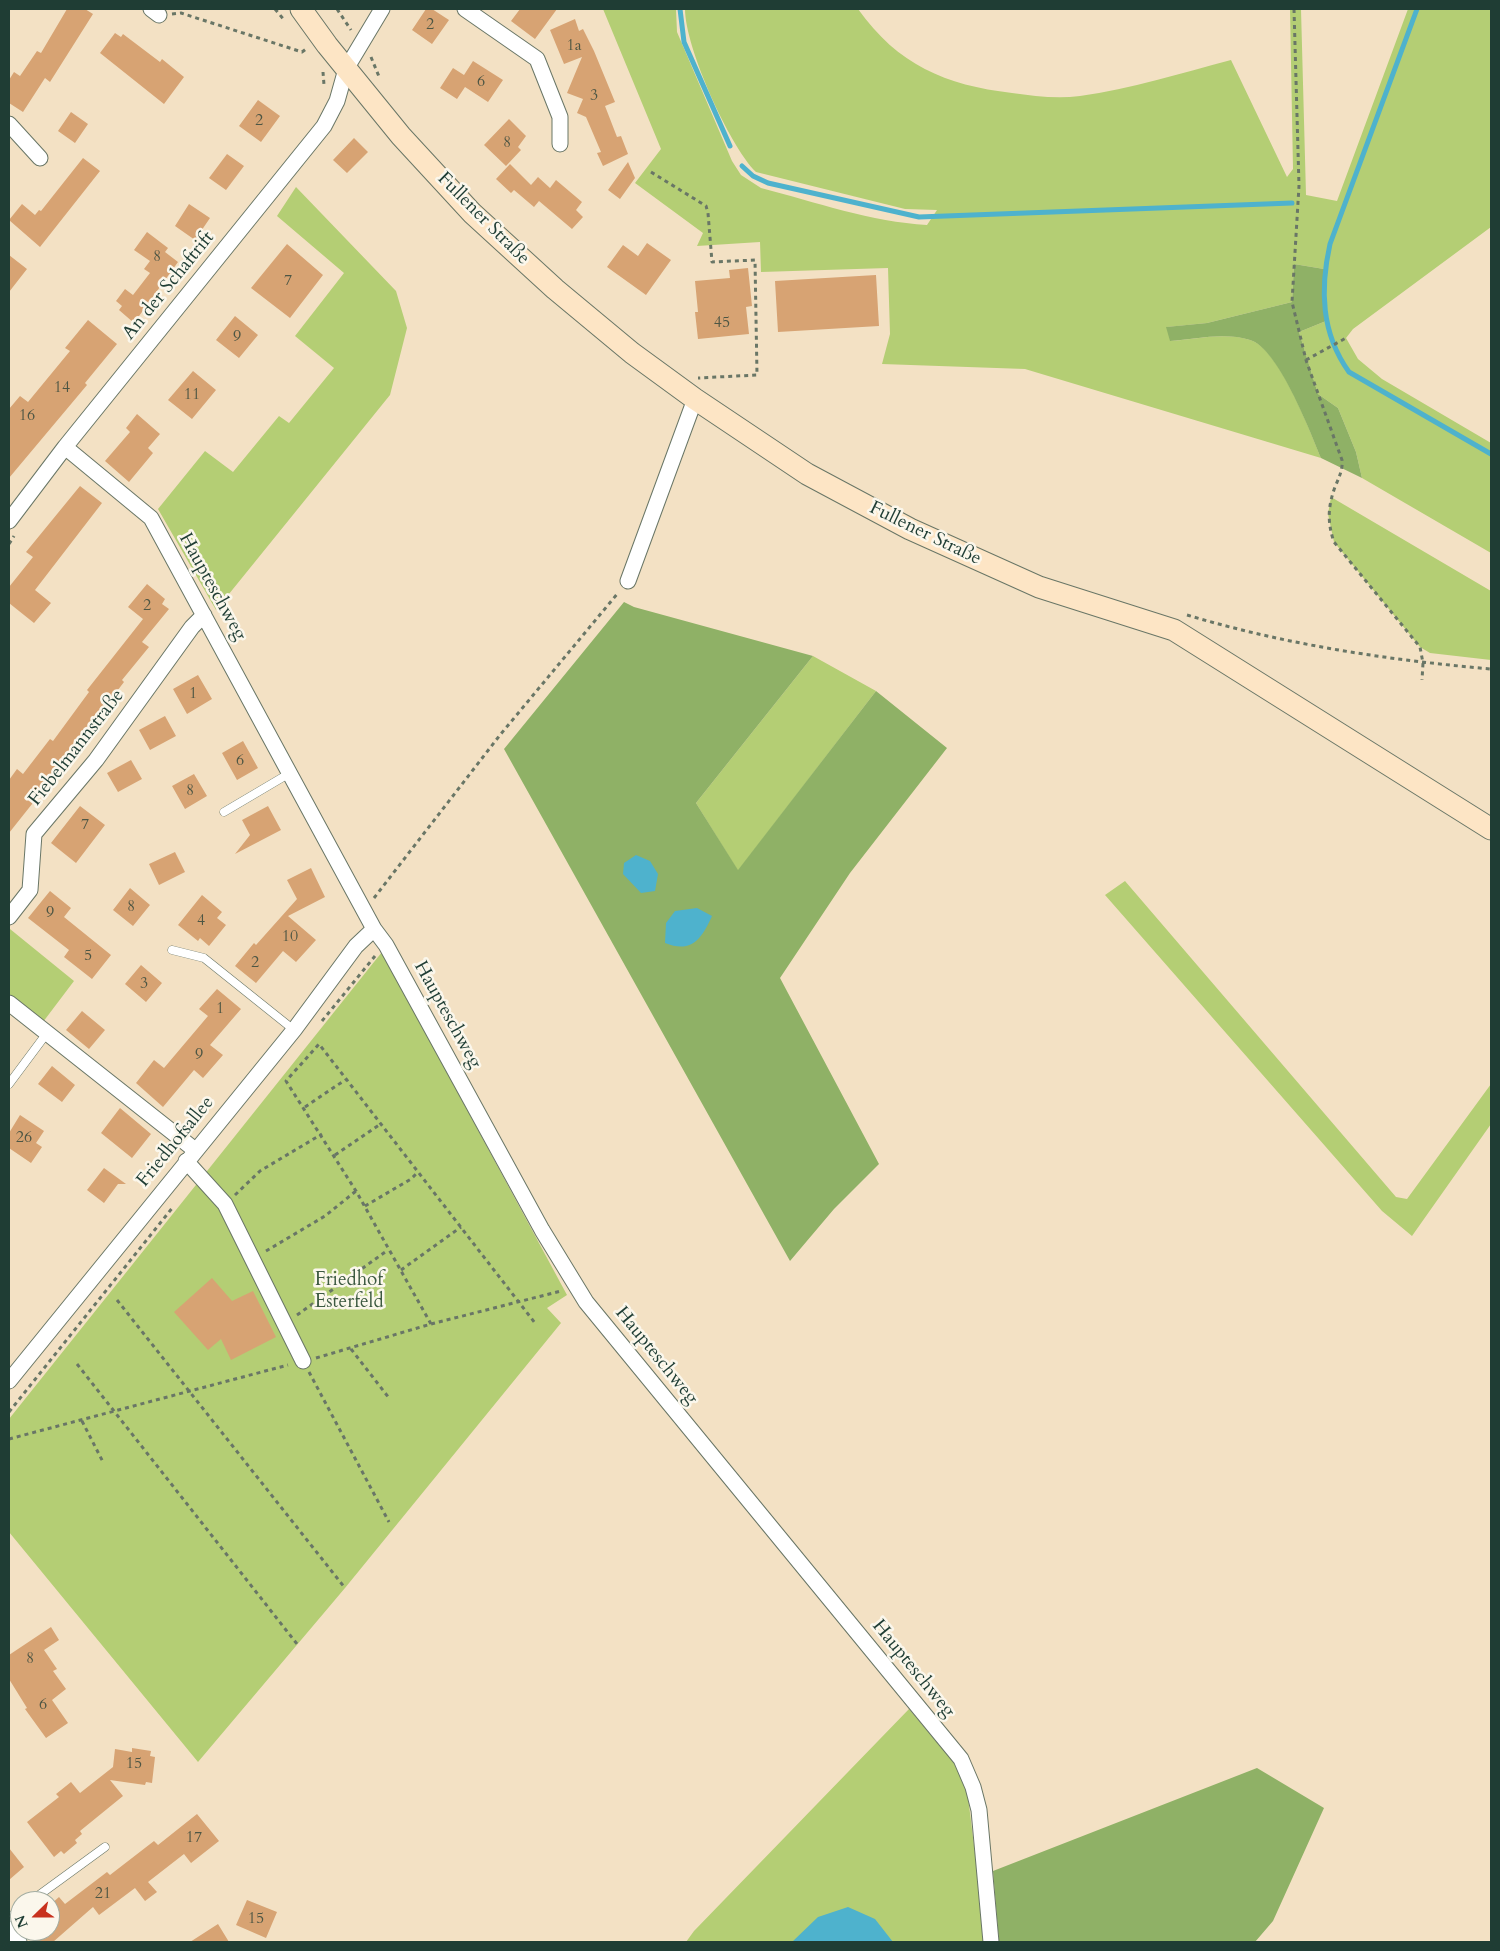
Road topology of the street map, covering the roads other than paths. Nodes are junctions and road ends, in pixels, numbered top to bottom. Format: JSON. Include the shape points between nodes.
{"nodes":[{"id":1,"x":301,"y":9,"type":"edge"},
{"id":2,"x":382,"y":9,"type":"edge"},
{"id":3,"x":465,"y":9,"type":"edge"},
{"id":4,"x":346,"y":69,"type":"junction"},
{"id":5,"x":9,"y":124,"type":"edge"},
{"id":6,"x":560,"y":144,"type":"dead end"},
{"id":7,"x":40,"y":158,"type":"dead end"},
{"id":8,"x":698,"y":391,"type":"junction"},
{"id":9,"x":65,"y":447,"type":"junction"},
{"id":10,"x":9,"y":521,"type":"edge"},
{"id":11,"x":628,"y":581,"type":"road end"},
{"id":12,"x":204,"y":615,"type":"junction"},
{"id":13,"x":290,"y":773,"type":"junction"},
{"id":14,"x":224,"y":812,"type":"dead end"},
{"id":15,"x":1491,"y":829,"type":"edge"},
{"id":16,"x":9,"y":917,"type":"edge"},
{"id":17,"x":374,"y":929,"type":"junction"},
{"id":18,"x":172,"y":950,"type":"dead end"},
{"id":19,"x":9,"y":1003,"type":"edge"},
{"id":20,"x":294,"y":1030,"type":"junction"},
{"id":21,"x":47,"y":1033,"type":"junction"},
{"id":22,"x":9,"y":1084,"type":"edge"},
{"id":23,"x":190,"y":1156,"type":"junction"},
{"id":24,"x":303,"y":1361,"type":"road end"},
{"id":25,"x":9,"y":1381,"type":"edge"},
{"id":26,"x":105,"y":1846,"type":"dead end"},
{"id":27,"x":44,"y":1891,"type":"edge"},
{"id":28,"x":9,"y":1929,"type":"edge"},
{"id":29,"x":20,"y":1942,"type":"edge"},
{"id":30,"x":990,"y":1942,"type":"edge"}],
"edges":[{"from":1,"to":4,"type":"main road","name":"Fullener Straße"},
{"from":2,"to":4,"type":"street","name":"An der Schaftrift"},
{"from":3,"to":6,"type":"street","via":[[537,59],[560,116]]},
{"from":4,"to":8,"type":"main road","name":"Fullener Straße","via":[[401,136],[472,213],[555,289],[632,353]]},
{"from":4,"to":9,"type":"street","name":"An der Schaftrift","via":[[337,101],[324,126]]},
{"from":5,"to":7,"type":"street"},
{"from":8,"to":11,"type":"street"},
{"from":8,"to":15,"type":"main road","name":"Fullener Straße","via":[[806,474],[910,529],[1039,587],[1176,621]]},
{"from":9,"to":10,"type":"street","name":"An der Schaftrift"},
{"from":9,"to":12,"type":"street","name":"Haupteschweg","via":[[151,518]]},
{"from":12,"to":13,"type":"street","name":"Haupteschweg"},
{"from":12,"to":16,"type":"street","name":"Fiebelmannstraße","via":[[96,760],[34,834],[30,890]]},
{"from":13,"to":14,"type":"lane"},
{"from":13,"to":17,"type":"street","name":"Haupteschweg"},
{"from":17,"to":20,"type":"street","name":"Friedhofsallee","via":[[356,946]]},
{"from":17,"to":30,"type":"street","name":"Haupteschweg","via":[[386,945],[542,1230],[586,1302],[961,1759],[979,1810]]},
{"from":18,"to":20,"type":"lane","via":[[204,958]]},
{"from":19,"to":21,"type":"street"},
{"from":20,"to":23,"type":"street","name":"Friedhofsallee"},
{"from":21,"to":22,"type":"lane"},
{"from":21,"to":23,"type":"street"},
{"from":23,"to":24,"type":"street","via":[[226,1204]]},
{"from":23,"to":25,"type":"street","name":"Friedhofsallee"},
{"from":26,"to":27,"type":"lane"},
{"from":28,"to":29,"type":"street"}]}
